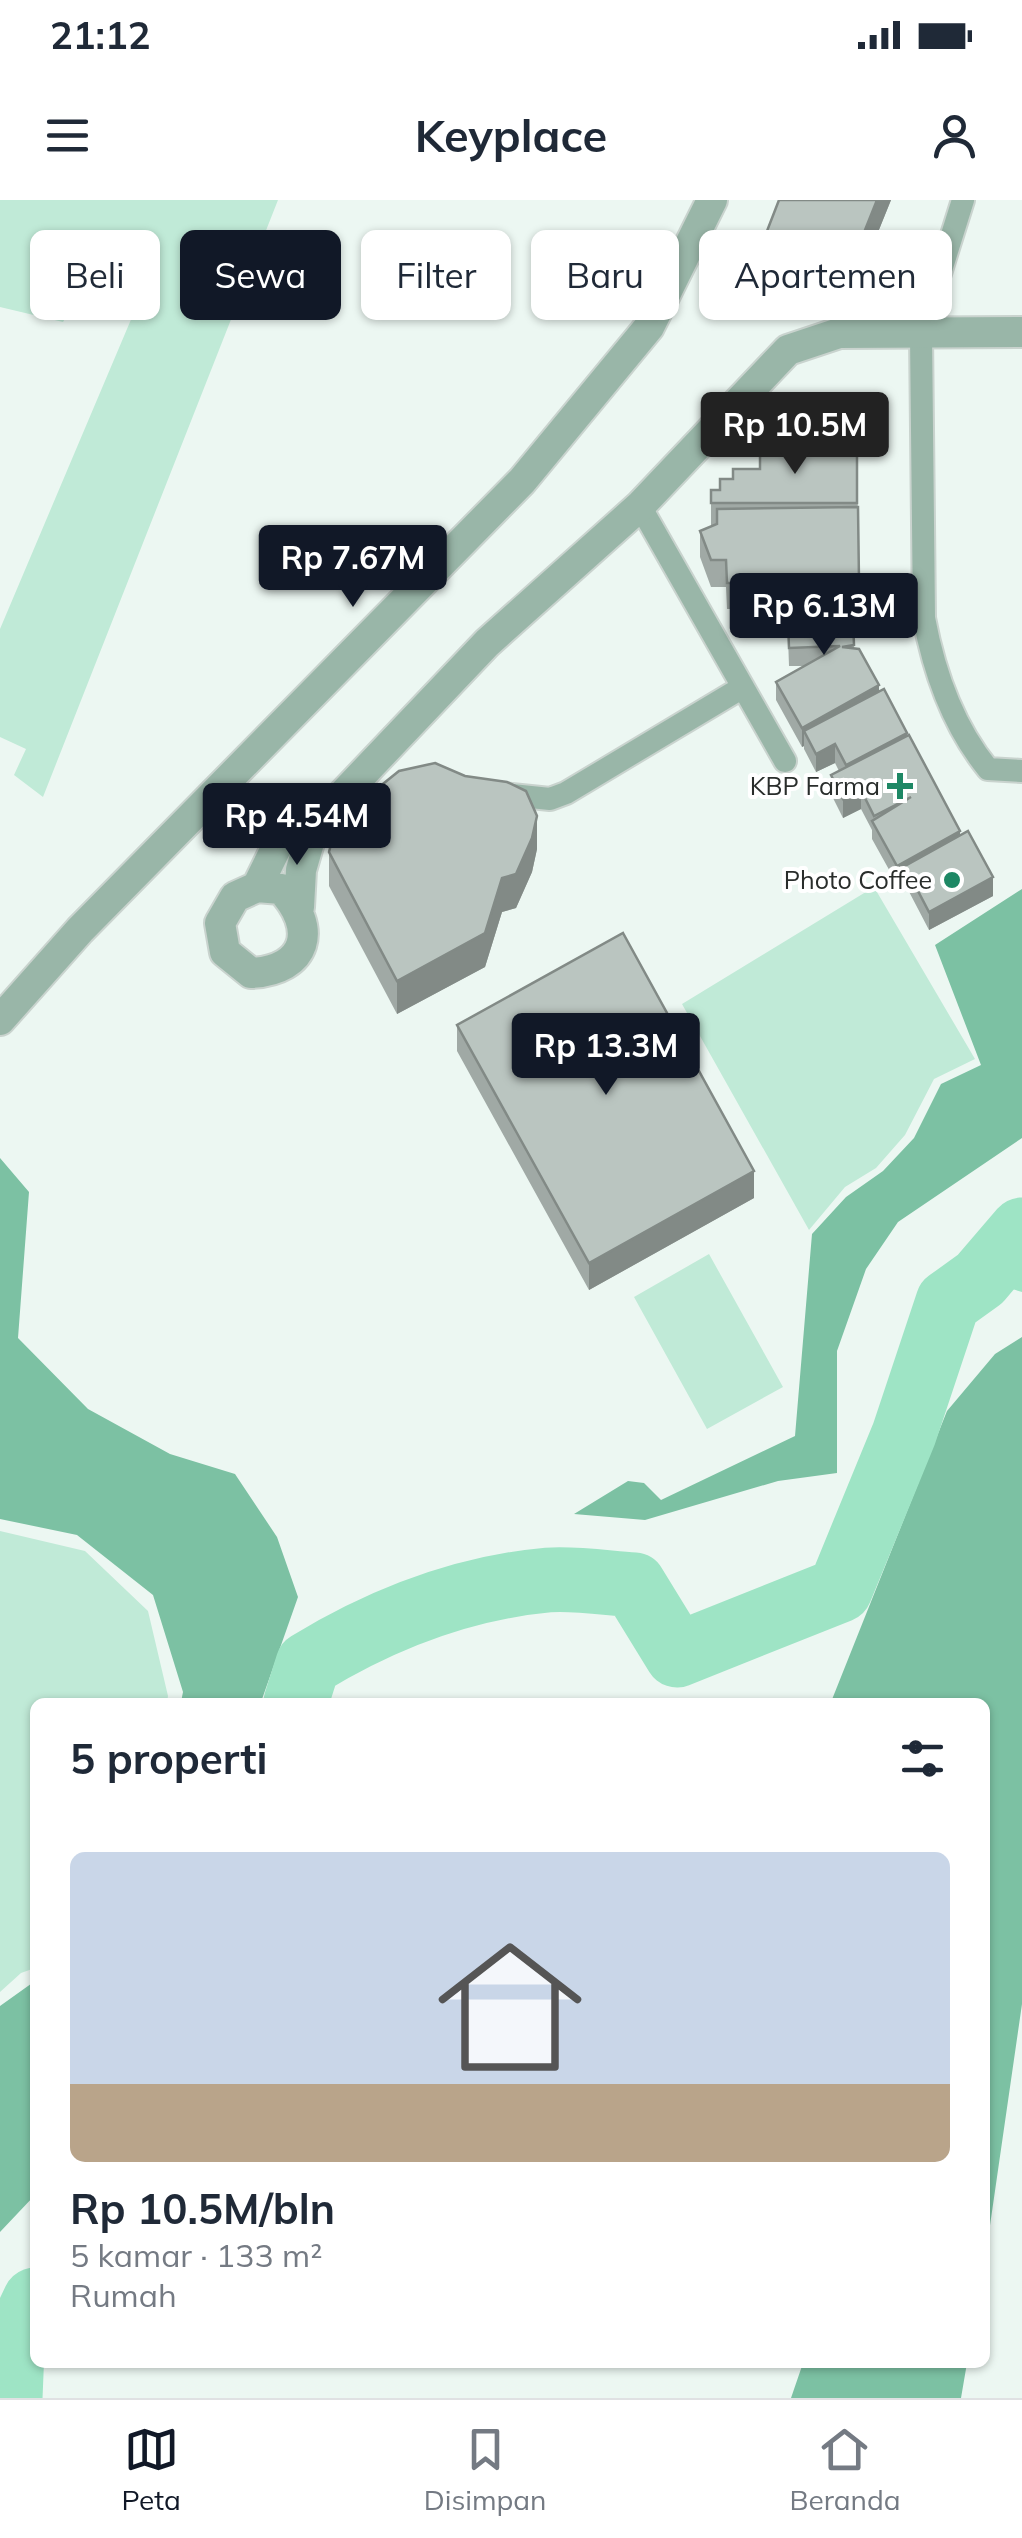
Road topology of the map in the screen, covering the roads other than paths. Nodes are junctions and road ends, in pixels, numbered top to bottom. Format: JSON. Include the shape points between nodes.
{"nodes":[{"id":1,"x":712,"y":200,"type":"edge"},
{"id":2,"x":963,"y":200,"type":"edge"},
{"id":3,"x":1022,"y":332,"type":"edge"},
{"id":4,"x":921,"y":334,"type":"junction"},
{"id":5,"x":640,"y":506,"type":"junction"},
{"id":6,"x":743,"y":688,"type":"junction"},
{"id":7,"x":785,"y":761,"type":"dead end"},
{"id":8,"x":1022,"y":770,"type":"edge"},
{"id":9,"x":480,"y":785,"type":"edge"},
{"id":10,"x":314,"y":825,"type":"junction"},
{"id":11,"x":257,"y":887,"type":"junction"},
{"id":12,"x":298,"y":907,"type":"junction"},
{"id":13,"x":0,"y":1020,"type":"edge"}],
"edges":[{"from":1,"to":13,"type":"street","via":[[650,327],[522,481],[80,930]]},
{"from":2,"to":4,"type":"lane"},
{"from":3,"to":4,"type":"street"},
{"from":4,"to":5,"type":"street","via":[[839,332],[788,350]]},
{"from":4,"to":8,"type":"lane","via":[[924,618],[932,661],[969,745],[988,768]]},
{"from":5,"to":6,"type":"lane"},
{"from":5,"to":10,"type":"street","via":[[487,643]]},
{"from":6,"to":7,"type":"lane"},
{"from":6,"to":9,"type":"lane","via":[[550,799]]},
{"from":10,"to":11,"type":"street","via":[[282,836]]},
{"from":10,"to":12,"type":"street"},
{"from":11,"to":12,"type":"street","via":[[281,888]]},
{"from":11,"to":12,"type":"street","via":[[235,897],[220,923],[225,952],[251,973],[279,972],[298,955]]}]}
